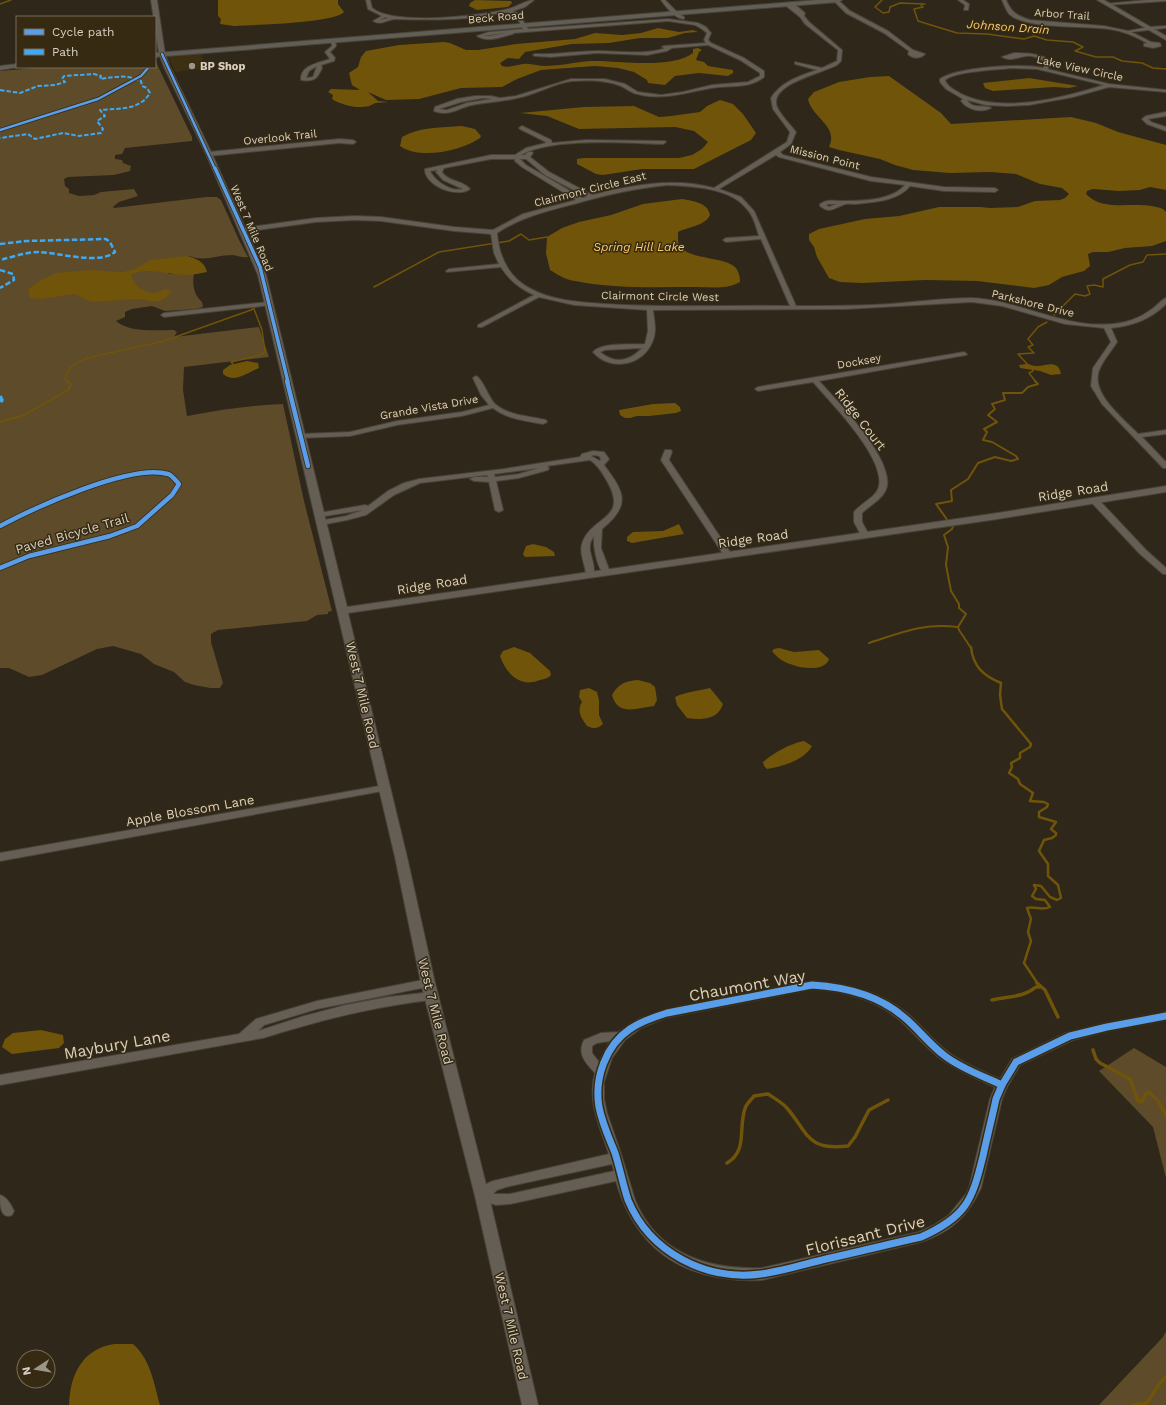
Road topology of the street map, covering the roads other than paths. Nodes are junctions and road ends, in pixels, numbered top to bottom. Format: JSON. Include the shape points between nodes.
{"nodes":[{"id":1,"x":154,"y":0,"type":"edge"},
{"id":2,"x":368,"y":0,"type":"edge"},
{"id":3,"x":532,"y":0,"type":"edge"},
{"id":4,"x":663,"y":0,"type":"edge"},
{"id":5,"x":835,"y":0,"type":"edge"},
{"id":6,"x":839,"y":0,"type":"edge"},
{"id":7,"x":960,"y":0,"type":"edge"},
{"id":8,"x":1004,"y":0,"type":"edge"},
{"id":9,"x":1100,"y":0,"type":"edge"},
{"id":10,"x":1166,"y":0,"type":"edge"},
{"id":11,"x":789,"y":4,"type":"junction"},
{"id":12,"x":1108,"y":5,"type":"junction"},
{"id":13,"x":966,"y":9,"type":"dead end"},
{"id":14,"x":507,"y":12,"type":"junction"},
{"id":15,"x":674,"y":13,"type":"junction"},
{"id":16,"x":156,"y":16,"type":"edge"},
{"id":17,"x":386,"y":16,"type":"junction"},
{"id":18,"x":395,"y":17,"type":"junction"},
{"id":19,"x":682,"y":21,"type":"junction"},
{"id":20,"x":520,"y":25,"type":"junction"},
{"id":21,"x":157,"y":28,"type":"edge"},
{"id":22,"x":1166,"y":28,"type":"edge"},
{"id":23,"x":1152,"y":30,"type":"junction"},
{"id":24,"x":527,"y":31,"type":"junction"},
{"id":25,"x":520,"y":32,"type":"junction"},
{"id":26,"x":1128,"y":32,"type":"junction"},
{"id":27,"x":511,"y":33,"type":"junction"},
{"id":28,"x":1133,"y":34,"type":"junction"},
{"id":29,"x":1166,"y":38,"type":"edge"},
{"id":30,"x":158,"y":40,"type":"edge"},
{"id":31,"x":333,"y":41,"type":"junction"},
{"id":32,"x":708,"y":42,"type":"junction"},
{"id":33,"x":1150,"y":43,"type":"dead end"},
{"id":34,"x":652,"y":47,"type":"dead end"},
{"id":35,"x":670,"y":47,"type":"junction"},
{"id":36,"x":641,"y":48,"type":"dead end"},
{"id":37,"x":911,"y":50,"type":"dead end"},
{"id":38,"x":618,"y":52,"type":"junction"},
{"id":39,"x":162,"y":54,"type":"junction"},
{"id":40,"x":156,"y":55,"type":"edge"},
{"id":41,"x":535,"y":55,"type":"dead end"},
{"id":42,"x":1025,"y":55,"type":"dead end"},
{"id":43,"x":797,"y":63,"type":"dead end"},
{"id":44,"x":320,"y":65,"type":"dead end"},
{"id":45,"x":16,"y":66,"type":"edge"},
{"id":46,"x":0,"y":68,"type":"edge"},
{"id":47,"x":1045,"y":68,"type":"junction"},
{"id":48,"x":822,"y":70,"type":"junction"},
{"id":49,"x":1109,"y":85,"type":"junction"},
{"id":50,"x":1166,"y":91,"type":"edge"},
{"id":51,"x":498,"y":99,"type":"junction"},
{"id":52,"x":966,"y":99,"type":"junction"},
{"id":53,"x":996,"y":104,"type":"junction"},
{"id":54,"x":1166,"y":114,"type":"edge"},
{"id":55,"x":522,"y":128,"type":"dead end"},
{"id":56,"x":1166,"y":129,"type":"edge"},
{"id":57,"x":352,"y":142,"type":"dead end"},
{"id":58,"x":663,"y":142,"type":"dead end"},
{"id":59,"x":549,"y":144,"type":"junction"},
{"id":60,"x":776,"y":153,"type":"junction"},
{"id":61,"x":209,"y":154,"type":"junction"},
{"id":62,"x":517,"y":156,"type":"junction"},
{"id":63,"x":528,"y":157,"type":"junction"},
{"id":64,"x":441,"y":168,"type":"junction"},
{"id":65,"x":544,"y":171,"type":"junction"},
{"id":66,"x":536,"y":174,"type":"junction"},
{"id":67,"x":562,"y":181,"type":"junction"},
{"id":68,"x":552,"y":183,"type":"junction"},
{"id":69,"x":908,"y":185,"type":"junction"},
{"id":70,"x":715,"y":189,"type":"junction"},
{"id":71,"x":995,"y":190,"type":"dead end"},
{"id":72,"x":591,"y":197,"type":"junction"},
{"id":73,"x":581,"y":200,"type":"junction"},
{"id":74,"x":841,"y":203,"type":"dead end"},
{"id":75,"x":244,"y":232,"type":"junction"},
{"id":76,"x":494,"y":234,"type":"junction"},
{"id":77,"x":763,"y":237,"type":"junction"},
{"id":78,"x":726,"y":240,"type":"dead end"},
{"id":79,"x":503,"y":265,"type":"junction"},
{"id":80,"x":449,"y":271,"type":"dead end"},
{"id":81,"x":538,"y":295,"type":"junction"},
{"id":82,"x":1166,"y":300,"type":"edge"},
{"id":83,"x":270,"y":304,"type":"junction"},
{"id":84,"x":793,"y":306,"type":"junction"},
{"id":85,"x":650,"y":308,"type":"junction"},
{"id":86,"x":164,"y":315,"type":"dead end"},
{"id":87,"x":1106,"y":325,"type":"junction"},
{"id":88,"x":480,"y":326,"type":"dead end"},
{"id":89,"x":646,"y":346,"type":"junction"},
{"id":90,"x":964,"y":354,"type":"dead end"},
{"id":91,"x":476,"y":378,"type":"dead end"},
{"id":92,"x":815,"y":380,"type":"junction"},
{"id":93,"x":758,"y":389,"type":"dead end"},
{"id":94,"x":493,"y":406,"type":"junction"},
{"id":95,"x":543,"y":422,"type":"dead end"},
{"id":96,"x":1166,"y":432,"type":"edge"},
{"id":97,"x":1136,"y":436,"type":"junction"},
{"id":98,"x":302,"y":439,"type":"junction"},
{"id":99,"x":668,"y":452,"type":"dead end"},
{"id":100,"x":1166,"y":466,"type":"edge"},
{"id":101,"x":491,"y":476,"type":"junction"},
{"id":102,"x":1166,"y":489,"type":"edge"},
{"id":103,"x":1095,"y":501,"type":"junction"},
{"id":104,"x":499,"y":510,"type":"dead end"},
{"id":105,"x":320,"y":519,"type":"junction"},
{"id":106,"x":598,"y":530,"type":"junction"},
{"id":107,"x":864,"y":535,"type":"junction"},
{"id":108,"x":728,"y":555,"type":"junction"},
{"id":109,"x":606,"y":572,"type":"junction"},
{"id":110,"x":1166,"y":572,"type":"edge"},
{"id":111,"x":590,"y":574,"type":"junction"},
{"id":112,"x":343,"y":611,"type":"junction"},
{"id":113,"x":385,"y":788,"type":"junction"},
{"id":114,"x":0,"y":857,"type":"edge"},
{"id":115,"x":428,"y":983,"type":"junction"},
{"id":116,"x":431,"y":996,"type":"junction"},
{"id":117,"x":346,"y":998,"type":"junction"},
{"id":118,"x":349,"y":1010,"type":"junction"},
{"id":119,"x":1166,"y":1016,"type":"edge"},
{"id":120,"x":622,"y":1036,"type":"junction"},
{"id":121,"x":240,"y":1038,"type":"junction"},
{"id":122,"x":600,"y":1072,"type":"junction"},
{"id":123,"x":0,"y":1080,"type":"edge"},
{"id":124,"x":1002,"y":1085,"type":"junction"},
{"id":125,"x":616,"y":1158,"type":"junction"},
{"id":126,"x":621,"y":1175,"type":"junction"},
{"id":127,"x":482,"y":1196,"type":"junction"},
{"id":128,"x":0,"y":1200,"type":"edge"},
{"id":129,"x":8,"y":1211,"type":"dead end"},
{"id":130,"x":530,"y":1405,"type":"edge"}],
"edges":[{"from":1,"to":16,"type":"street","name":"West 7 Mile Road"},
{"from":2,"to":17,"type":"street","via":[[372,10]]},
{"from":3,"to":14,"type":"street","via":[[525,6]]},
{"from":4,"to":15,"type":"street"},
{"from":5,"to":6,"type":"main road","name":"Beck Road"},
{"from":5,"to":11,"type":"main road","name":"Beck Road"},
{"from":5,"to":37,"type":"street"},
{"from":7,"to":13,"type":"street","via":[[967,5]]},
{"from":8,"to":26,"type":"street","name":"Arbor Trail","via":[[1011,12],[1028,20],[1095,25]]},
{"from":9,"to":12,"type":"street"},
{"from":10,"to":12,"type":"street"},
{"from":11,"to":15,"type":"main road","name":"Beck Road"},
{"from":11,"to":48,"type":"street","via":[[803,14],[807,23],[840,50],[839,60]]},
{"from":12,"to":23,"type":"street"},
{"from":14,"to":18,"type":"street","via":[[424,19]]},
{"from":14,"to":20,"type":"street"},
{"from":15,"to":19,"type":"street","via":[[675,17]]},
{"from":15,"to":20,"type":"main road","name":"Beck Road"},
{"from":17,"to":18,"type":"street"},
{"from":17,"to":18,"type":"street","via":[[375,21],[382,22]]},
{"from":19,"to":24,"type":"street","via":[[634,21],[573,26],[562,32]]},
{"from":19,"to":32,"type":"street","via":[[704,28],[708,33]]},
{"from":20,"to":24,"type":"street"},
{"from":20,"to":25,"type":"street"},
{"from":20,"to":31,"type":"main road","name":"Beck Road"},
{"from":21,"to":30,"type":"street","name":"West 7 Mile Road"},
{"from":22,"to":23,"type":"street"},
{"from":23,"to":26,"type":"street","name":"Arbor Trail"},
{"from":23,"to":28,"type":"street","name":"Arbor Trail"},
{"from":23,"to":29,"type":"street"},
{"from":24,"to":25,"type":"street"},
{"from":25,"to":27,"type":"street"},
{"from":26,"to":28,"type":"street","name":"Arbor Trail"},
{"from":27,"to":27,"type":"street","via":[[489,34],[479,36],[489,38]]},
{"from":28,"to":33,"type":"street","name":"Arbor Trail"},
{"from":30,"to":39,"type":"street","name":"West 7 Mile Road"},
{"from":31,"to":39,"type":"main road","name":"Beck Road"},
{"from":31,"to":44,"type":"street","via":[[334,46],[327,52],[333,59]]},
{"from":32,"to":35,"type":"street"},
{"from":32,"to":51,"type":"street","via":[[742,59],[762,72],[762,77],[748,83],[712,86],[661,96],[637,93],[619,83],[578,78],[517,97]]},
{"from":34,"to":35,"type":"street"},
{"from":35,"to":38,"type":"street","via":[[647,53]]},
{"from":36,"to":38,"type":"street"},
{"from":38,"to":41,"type":"street"},
{"from":39,"to":40,"type":"main road","name":"Beck Road"},
{"from":39,"to":61,"type":"street","name":"West 7 Mile Road"},
{"from":42,"to":47,"type":"street","via":[[1047,60],[1050,64]]},
{"from":43,"to":48,"type":"street"},
{"from":45,"to":46,"type":"main road"},
{"from":47,"to":49,"type":"street","name":"Lake View Circle"},
{"from":47,"to":52,"type":"street","name":"Lake View Circle","via":[[1012,67],[958,72],[942,80],[948,89]]},
{"from":48,"to":60,"type":"street","via":[[786,85],[775,95],[774,107],[793,132],[789,144]]},
{"from":49,"to":50,"type":"street","name":"Lake View Circle"},
{"from":49,"to":53,"type":"street","via":[[1062,98]]},
{"from":51,"to":51,"type":"street","via":[[480,97],[454,102],[436,110],[448,112],[469,104]]},
{"from":52,"to":53,"type":"street","name":"Lake View Circle"},
{"from":52,"to":53,"type":"street","via":[[965,103],[972,108],[986,109]]},
{"from":54,"to":56,"type":"street","via":[[1145,120]]},
{"from":55,"to":59,"type":"street","via":[[545,138]]},
{"from":57,"to":61,"type":"street","name":"Overlook Trail","via":[[339,141]]},
{"from":58,"to":59,"type":"street"},
{"from":59,"to":62,"type":"street","via":[[525,150]]},
{"from":59,"to":63,"type":"street","via":[[531,152]]},
{"from":60,"to":69,"type":"street","name":"Mission Point","via":[[871,179]]},
{"from":60,"to":70,"type":"street"},
{"from":61,"to":75,"type":"street","name":"West 7 Mile Road"},
{"from":62,"to":63,"type":"street"},
{"from":62,"to":64,"type":"street","via":[[487,158]]},
{"from":62,"to":66,"type":"street","via":[[519,162]]},
{"from":63,"to":65,"type":"street"},
{"from":64,"to":64,"type":"street","via":[[428,169],[427,172],[432,179],[455,192],[468,189],[441,176]]},
{"from":65,"to":66,"type":"street"},
{"from":65,"to":67,"type":"street"},
{"from":66,"to":68,"type":"street"},
{"from":67,"to":68,"type":"street"},
{"from":67,"to":72,"type":"street"},
{"from":68,"to":73,"type":"street"},
{"from":69,"to":71,"type":"street","name":"Mission Point"},
{"from":69,"to":74,"type":"street","via":[[897,194],[883,199]]},
{"from":70,"to":72,"type":"street","name":"Clairmont Circle East","via":[[699,184],[663,182]]},
{"from":70,"to":77,"type":"street","name":"Clairmont Circle East","via":[[744,201]]},
{"from":72,"to":73,"type":"street","name":"Clairmont Circle East"},
{"from":73,"to":76,"type":"street","name":"Clairmont Circle East","via":[[522,216]]},
{"from":75,"to":76,"type":"street","via":[[307,223],[364,220]]},
{"from":75,"to":83,"type":"street","name":"West 7 Mile Road","via":[[260,267]]},
{"from":76,"to":79,"type":"street","name":"Clairmont Circle West","via":[[495,249]]},
{"from":77,"to":78,"type":"street"},
{"from":77,"to":84,"type":"street","name":"Clairmont Circle East"},
{"from":79,"to":80,"type":"street"},
{"from":79,"to":81,"type":"street","name":"Clairmont Circle West","via":[[515,282]]},
{"from":81,"to":85,"type":"street","name":"Clairmont Circle West","via":[[570,302]]},
{"from":81,"to":88,"type":"street"},
{"from":82,"to":87,"type":"street","name":"Parkshore Drive","via":[[1143,318]]},
{"from":83,"to":86,"type":"street"},
{"from":83,"to":98,"type":"street","name":"West 7 Mile Road"},
{"from":84,"to":85,"type":"street","name":"Clairmont Circle West"},
{"from":84,"to":87,"type":"street","name":"Parkshore Drive","via":[[879,306],[971,300],[1001,304],[1068,322]]},
{"from":85,"to":89,"type":"street","via":[[651,334]]},
{"from":87,"to":97,"type":"street","via":[[1114,342],[1096,368],[1094,386],[1104,403]]},
{"from":89,"to":89,"type":"street","via":[[636,358],[624,363],[614,363],[596,352],[604,348]]},
{"from":90,"to":92,"type":"street","name":"Docksey"},
{"from":91,"to":94,"type":"street","name":"Grande Vista Drive","via":[[487,400]]},
{"from":92,"to":93,"type":"street","name":"Docksey"},
{"from":92,"to":107,"type":"street","name":"Ridge Court","via":[[876,456],[884,471],[885,480],[880,492],[858,512],[858,522]]},
{"from":94,"to":95,"type":"street","name":"Grande Vista Drive","via":[[512,415]]},
{"from":94,"to":98,"type":"street","name":"Grande Vista Drive","via":[[365,431]]},
{"from":96,"to":97,"type":"street"},
{"from":97,"to":100,"type":"street"},
{"from":98,"to":105,"type":"street","name":"West 7 Mile Road"},
{"from":99,"to":108,"type":"street","via":[[665,460]]},
{"from":101,"to":104,"type":"street"},
{"from":101,"to":105,"type":"street","via":[[453,476],[419,481],[391,493],[363,513],[347,518]]},
{"from":101,"to":106,"type":"street","via":[[521,476],[558,462],[597,460],[616,490],[618,500],[615,511]]},
{"from":102,"to":103,"type":"street","name":"Ridge Road"},
{"from":103,"to":107,"type":"street","name":"Ridge Road"},
{"from":103,"to":110,"type":"street","via":[[1143,552]]},
{"from":105,"to":112,"type":"street","name":"West 7 Mile Road"},
{"from":106,"to":109,"type":"street","via":[[597,548]]},
{"from":106,"to":111,"type":"street","via":[[589,536],[584,548]]},
{"from":107,"to":108,"type":"street","name":"Ridge Road"},
{"from":108,"to":109,"type":"street","name":"Ridge Road"},
{"from":109,"to":111,"type":"street","name":"Ridge Road"},
{"from":111,"to":112,"type":"street","name":"Ridge Road"},
{"from":112,"to":113,"type":"street","name":"West 7 Mile Road"},
{"from":113,"to":114,"type":"street","name":"Apple Blossom Lane"},
{"from":113,"to":115,"type":"street","name":"West 7 Mile Road"},
{"from":115,"to":116,"type":"street","name":"West 7 Mile Road"},
{"from":115,"to":117,"type":"street","name":"Maybury Lane"},
{"from":116,"to":118,"type":"street","name":"Maybury Lane","via":[[398,999]]},
{"from":116,"to":127,"type":"street","name":"West 7 Mile Road"},
{"from":117,"to":118,"type":"street"},
{"from":117,"to":121,"type":"street","name":"Maybury Lane","via":[[317,1004],[260,1022]]},
{"from":118,"to":121,"type":"street","name":"Maybury Lane"},
{"from":119,"to":124,"type":"street","name":"Florissant Drive","via":[[1087,1031],[1057,1041],[1016,1062]]},
{"from":120,"to":122,"type":"street","name":"Chaumont Way","via":[[608,1054]]},
{"from":120,"to":122,"type":"street","name":"Chaumont Way","via":[[596,1038],[588,1043],[585,1048],[587,1054],[591,1063]]},
{"from":120,"to":124,"type":"street","name":"Chaumont Way","via":[[649,1019],[667,1013],[804,986],[841,987],[882,1002],[946,1056]]},
{"from":121,"to":123,"type":"street","name":"Maybury Lane"},
{"from":122,"to":125,"type":"street","name":"Chaumont Way","via":[[598,1099]]},
{"from":124,"to":126,"type":"street","name":"Florissant Drive","via":[[996,1099],[971,1198],[952,1221],[920,1237],[762,1274],[736,1275],[706,1270],[678,1258],[646,1231],[634,1213]]},
{"from":125,"to":126,"type":"street","name":"Chaumont Way"},
{"from":125,"to":127,"type":"street","via":[[506,1182],[493,1186]]},
{"from":126,"to":127,"type":"street","via":[[510,1199],[496,1200]]},
{"from":127,"to":130,"type":"street","name":"West 7 Mile Road"},
{"from":128,"to":129,"type":"street"}]}
